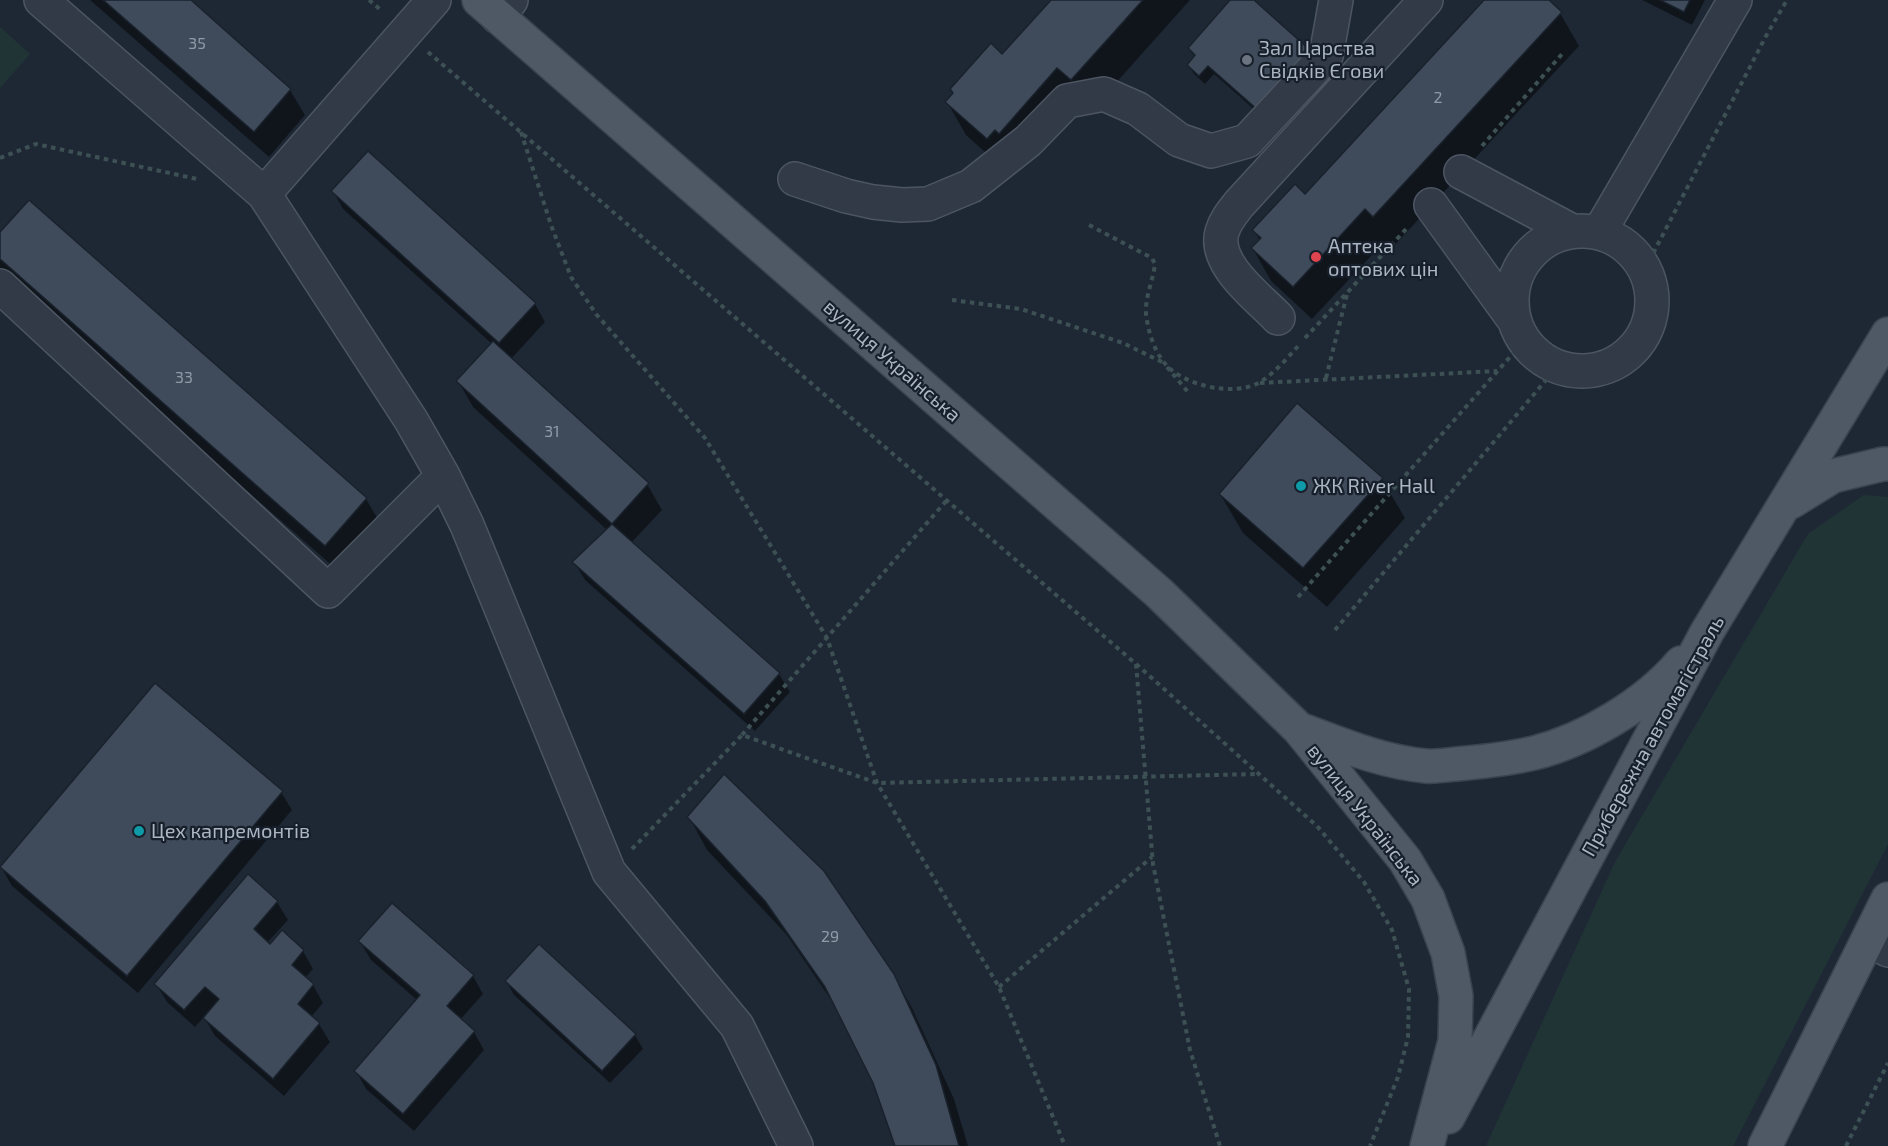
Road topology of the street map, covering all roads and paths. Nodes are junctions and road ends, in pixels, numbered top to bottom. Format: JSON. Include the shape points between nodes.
{"nodes":[{"id":1,"x":41,"y":0,"type":"edge"},
{"id":2,"x":369,"y":0,"type":"edge"},
{"id":3,"x":434,"y":0,"type":"edge"},
{"id":4,"x":1336,"y":0,"type":"edge"},
{"id":5,"x":1426,"y":0,"type":"edge"},
{"id":6,"x":1735,"y":0,"type":"edge"},
{"id":7,"x":1787,"y":0,"type":"edge"},
{"id":8,"x":496,"y":6,"type":"edge"},
{"id":9,"x":407,"y":33,"type":"junction"},
{"id":10,"x":1562,"y":54,"type":"dead end"},
{"id":11,"x":520,"y":132,"type":"junction"},
{"id":12,"x":0,"y":158,"type":"edge"},
{"id":13,"x":1461,"y":172,"type":"joint"},
{"id":14,"x":795,"y":179,"type":"dead end"},
{"id":15,"x":207,"y":181,"type":"dead end"},
{"id":16,"x":264,"y":194,"type":"junction"},
{"id":17,"x":1431,"y":205,"type":"joint"},
{"id":18,"x":1089,"y":225,"type":"dead end"},
{"id":19,"x":1585,"y":231,"type":"junction"},
{"id":20,"x":1645,"y":269,"type":"junction"},
{"id":21,"x":0,"y":286,"type":"edge"},
{"id":22,"x":1348,"y":292,"type":"junction"},
{"id":23,"x":952,"y":300,"type":"dead end"},
{"id":24,"x":1278,"y":318,"type":"dead end"},
{"id":25,"x":1518,"y":329,"type":"junction"},
{"id":26,"x":1888,"y":334,"type":"edge"},
{"id":27,"x":1164,"y":363,"type":"junction"},
{"id":28,"x":1557,"y":368,"type":"junction"},
{"id":29,"x":1497,"y":371,"type":"junction"},
{"id":30,"x":1326,"y":378,"type":"junction"},
{"id":31,"x":1259,"y":383,"type":"junction"},
{"id":32,"x":1188,"y":392,"type":"dead end"},
{"id":33,"x":1888,"y":464,"type":"edge"},
{"id":34,"x":443,"y":476,"type":"junction"},
{"id":35,"x":947,"y":500,"type":"junction"},
{"id":36,"x":1786,"y":505,"type":"junction"},
{"id":37,"x":1298,"y":597,"type":"dead end"},
{"id":38,"x":1335,"y":630,"type":"dead end"},
{"id":39,"x":1707,"y":632,"type":"junction"},
{"id":40,"x":827,"y":638,"type":"junction"},
{"id":41,"x":1136,"y":664,"type":"junction"},
{"id":42,"x":1299,"y":729,"type":"junction"},
{"id":43,"x":742,"y":735,"type":"junction"},
{"id":44,"x":1259,"y":774,"type":"junction"},
{"id":45,"x":1146,"y":777,"type":"junction"},
{"id":46,"x":877,"y":783,"type":"junction"},
{"id":47,"x":1152,"y":857,"type":"junction"},
{"id":48,"x":609,"y":872,"type":"junction"},
{"id":49,"x":1888,"y":899,"type":"edge"},
{"id":50,"x":1878,"y":945,"type":"edge"},
{"id":51,"x":999,"y":987,"type":"junction"},
{"id":52,"x":1888,"y":1063,"type":"edge"},
{"id":53,"x":796,"y":1146,"type":"edge"},
{"id":54,"x":1065,"y":1146,"type":"edge"},
{"id":55,"x":1220,"y":1146,"type":"edge"},
{"id":56,"x":1370,"y":1146,"type":"edge"},
{"id":57,"x":1427,"y":1146,"type":"edge"},
{"id":58,"x":1432,"y":1146,"type":"edge"},
{"id":59,"x":1765,"y":1146,"type":"edge"},
{"id":60,"x":1846,"y":1146,"type":"edge"}],
"edges":[{"from":1,"to":16,"type":"lane"},
{"from":2,"to":9,"type":"path"},
{"from":3,"to":9,"type":"lane"},
{"from":4,"to":14,"type":"lane","via":[[1326,56],[1247,141],[1211,151],[1179,140],[1138,109],[1104,94],[1067,101],[1028,141],[971,186],[928,204],[873,202]]},
{"from":5,"to":24,"type":"lane","via":[[1226,221],[1221,250],[1229,267]]},
{"from":6,"to":19,"type":"lane"},
{"from":7,"to":20,"type":"path"},
{"from":8,"to":42,"type":"main road","name":"вулиця Українська","via":[[1159,592]]},
{"from":9,"to":11,"type":"path"},
{"from":9,"to":16,"type":"lane"},
{"from":10,"to":13,"type":"path"},
{"from":11,"to":35,"type":"path"},
{"from":11,"to":40,"type":"path","via":[[571,277],[596,314],[705,438]]},
{"from":12,"to":15,"type":"path","via":[[36,144]]},
{"from":13,"to":19,"type":"lane"},
{"from":16,"to":34,"type":"lane"},
{"from":17,"to":22,"type":"path"},
{"from":17,"to":25,"type":"lane"},
{"from":18,"to":27,"type":"path","via":[[1152,258],[1155,264],[1146,312],[1151,339]]},
{"from":19,"to":20,"type":"lane","via":[[1627,245]]},
{"from":19,"to":25,"type":"lane","via":[[1543,240],[1522,261],[1511,288]]},
{"from":20,"to":28,"type":"lane","via":[[1652,302],[1650,320],[1640,341],[1624,358],[1603,369],[1580,372]]},
{"from":21,"to":34,"type":"lane","via":[[328,591]]},
{"from":22,"to":30,"type":"path"},
{"from":22,"to":31,"type":"path"},
{"from":23,"to":27,"type":"path","via":[[1021,309],[1123,343]]},
{"from":25,"to":28,"type":"lane","via":[[1538,357]]},
{"from":25,"to":29,"type":"path"},
{"from":26,"to":36,"type":"main road","name":"Прибережна автомагістраль"},
{"from":27,"to":31,"type":"path","via":[[1211,388],[1237,390]]},
{"from":27,"to":32,"type":"path"},
{"from":28,"to":38,"type":"path"},
{"from":29,"to":30,"type":"path"},
{"from":29,"to":37,"type":"path"},
{"from":30,"to":31,"type":"path"},
{"from":33,"to":36,"type":"main road","via":[[1833,476]]},
{"from":34,"to":48,"type":"lane","via":[[467,525]]},
{"from":35,"to":40,"type":"path"},
{"from":35,"to":41,"type":"path"},
{"from":36,"to":39,"type":"main road","name":"Прибережна автомагістраль"},
{"from":39,"to":42,"type":"main road","name":"вулиця Українська","via":[[1671,675],[1633,707],[1587,733],[1535,753],[1427,766],[1375,757]]},
{"from":39,"to":58,"type":"main road","name":"Прибережна автомагістраль"},
{"from":40,"to":43,"type":"path"},
{"from":40,"to":46,"type":"path"},
{"from":41,"to":44,"type":"path"},
{"from":41,"to":45,"type":"path"},
{"from":42,"to":57,"type":"main road","name":"вулиця Українська","via":[[1405,860],[1428,899],[1448,954],[1456,996],[1455,1041]]},
{"from":43,"to":46,"type":"path"},
{"from":43,"to":48,"type":"path"},
{"from":44,"to":45,"type":"path"},
{"from":44,"to":56,"type":"path","via":[[1317,826],[1364,882],[1392,930],[1404,969],[1409,989],[1408,1036],[1398,1077]]},
{"from":45,"to":46,"type":"path"},
{"from":45,"to":47,"type":"path"},
{"from":46,"to":51,"type":"path"},
{"from":47,"to":51,"type":"path"},
{"from":47,"to":55,"type":"path","via":[[1190,1050]]},
{"from":48,"to":53,"type":"lane","via":[[737,1026]]},
{"from":49,"to":50,"type":"main road"},
{"from":50,"to":59,"type":"main road"},
{"from":51,"to":54,"type":"path"},
{"from":52,"to":60,"type":"path"}]}
